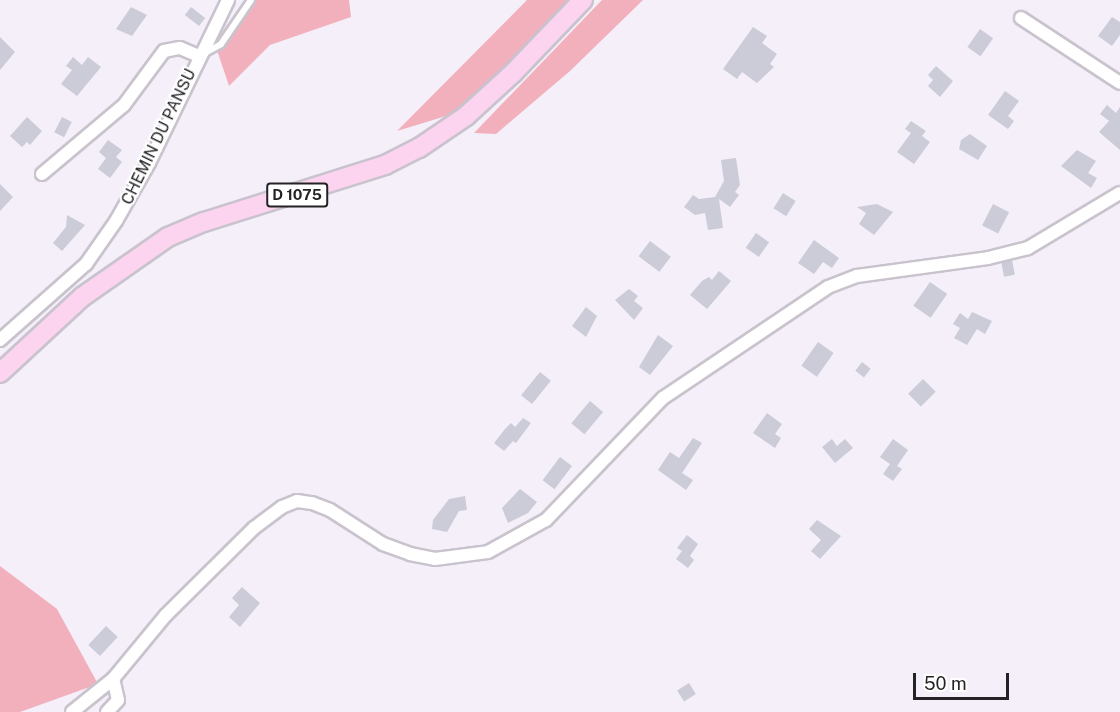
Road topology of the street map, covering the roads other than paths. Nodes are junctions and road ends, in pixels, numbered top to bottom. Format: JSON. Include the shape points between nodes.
{"nodes":[{"id":1,"x":228,"y":0,"type":"edge"},
{"id":2,"x":251,"y":0,"type":"edge"},
{"id":3,"x":583,"y":0,"type":"edge"},
{"id":4,"x":1021,"y":18,"type":"dead end"},
{"id":5,"x":199,"y":56,"type":"junction"},
{"id":6,"x":1120,"y":82,"type":"edge"},
{"id":7,"x":42,"y":174,"type":"dead end"},
{"id":8,"x":1120,"y":193,"type":"edge"},
{"id":9,"x":0,"y":340,"type":"edge"},
{"id":10,"x":0,"y":373,"type":"edge"},
{"id":11,"x":113,"y":679,"type":"junction"},
{"id":12,"x":72,"y":712,"type":"edge"},
{"id":13,"x":108,"y":712,"type":"edge"}],
"edges":[{"from":1,"to":5,"type":"street","name":"CHEMIN DU PANSU"},
{"from":2,"to":5,"type":"lane","via":[[221,44]]},
{"from":3,"to":10,"type":"main road","number":"D 1075","via":[[466,116],[419,148],[365,172],[168,237],[82,297]]},
{"from":4,"to":6,"type":"street"},
{"from":5,"to":7,"type":"street","via":[[180,48],[164,51],[124,105]]},
{"from":5,"to":9,"type":"street","name":"CHEMIN DU PANSU","via":[[149,163],[86,264]]},
{"from":8,"to":11,"type":"street","via":[[1028,248],[988,258],[857,276],[828,287],[663,398],[546,520],[488,552],[435,560],[383,544],[312,503],[297,501],[282,507],[254,528],[166,615]]},
{"from":11,"to":12,"type":"street"},
{"from":11,"to":13,"type":"street","via":[[118,700]]}]}
